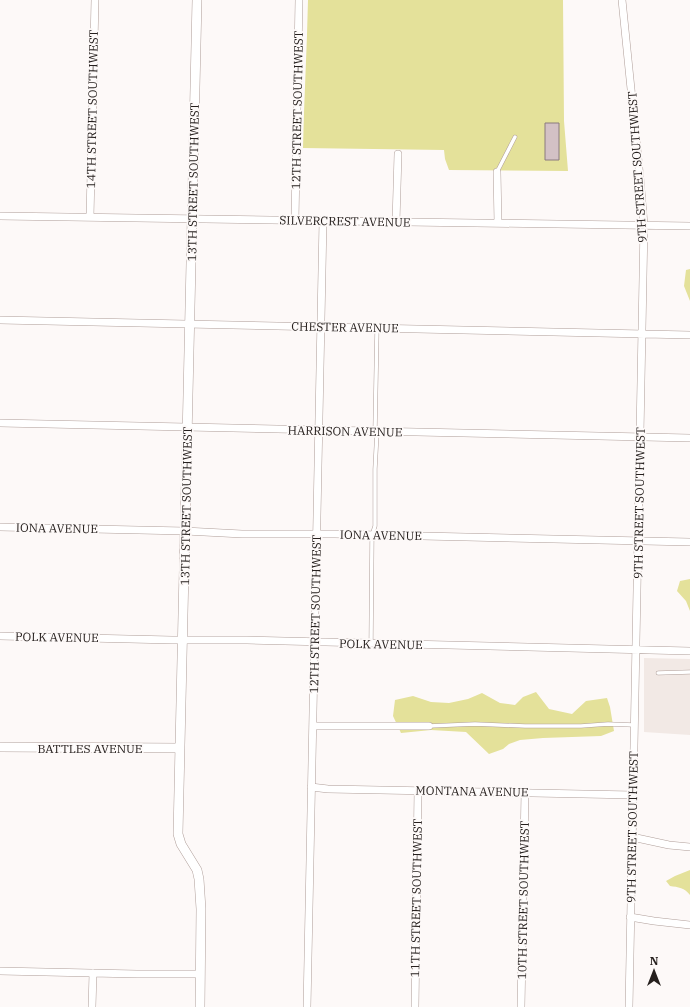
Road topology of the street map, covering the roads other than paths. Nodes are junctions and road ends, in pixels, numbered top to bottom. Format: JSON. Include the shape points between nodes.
{"nodes":[{"id":1,"x":94,"y":0,"type":"edge"},
{"id":2,"x":197,"y":0,"type":"edge"},
{"id":3,"x":299,"y":0,"type":"edge"},
{"id":4,"x":622,"y":0,"type":"edge"},
{"id":5,"x":516,"y":137,"type":"dead end"},
{"id":6,"x":398,"y":154,"type":"dead end"},
{"id":7,"x":497,"y":172,"type":"joint"},
{"id":8,"x":0,"y":216,"type":"edge"},
{"id":9,"x":90,"y":217,"type":"junction"},
{"id":10,"x":192,"y":219,"type":"junction"},
{"id":11,"x":295,"y":220,"type":"junction"},
{"id":12,"x":323,"y":221,"type":"junction"},
{"id":13,"x":396,"y":222,"type":"junction"},
{"id":14,"x":498,"y":223,"type":"junction"},
{"id":15,"x":644,"y":225,"type":"junction"},
{"id":16,"x":690,"y":226,"type":"edge"},
{"id":17,"x":0,"y":320,"type":"edge"},
{"id":18,"x":190,"y":324,"type":"junction"},
{"id":19,"x":321,"y":327,"type":"junction"},
{"id":20,"x":377,"y":328,"type":"junction"},
{"id":21,"x":642,"y":334,"type":"junction"},
{"id":22,"x":690,"y":335,"type":"edge"},
{"id":23,"x":0,"y":423,"type":"edge"},
{"id":24,"x":187,"y":427,"type":"junction"},
{"id":25,"x":319,"y":430,"type":"junction"},
{"id":26,"x":376,"y":432,"type":"junction"},
{"id":27,"x":640,"y":437,"type":"junction"},
{"id":28,"x":690,"y":438,"type":"edge"},
{"id":29,"x":0,"y":527,"type":"edge"},
{"id":30,"x":185,"y":531,"type":"junction"},
{"id":31,"x":316,"y":534,"type":"junction"},
{"id":32,"x":372,"y":535,"type":"junction"},
{"id":33,"x":638,"y":540,"type":"junction"},
{"id":34,"x":690,"y":542,"type":"edge"},
{"id":35,"x":0,"y":636,"type":"edge"},
{"id":36,"x":183,"y":640,"type":"junction"},
{"id":37,"x":314,"y":642,"type":"junction"},
{"id":38,"x":371,"y":644,"type":"junction"},
{"id":39,"x":636,"y":650,"type":"junction"},
{"id":40,"x":690,"y":651,"type":"edge"},
{"id":41,"x":690,"y":672,"type":"edge"},
{"id":42,"x":658,"y":673,"type":"dead end"},
{"id":43,"x":634,"y":725,"type":"junction"},
{"id":44,"x":312,"y":726,"type":"junction"},
{"id":45,"x":429,"y":726,"type":"joint"},
{"id":46,"x":0,"y":747,"type":"edge"},
{"id":47,"x":180,"y":748,"type":"junction"},
{"id":48,"x":311,"y":787,"type":"junction"},
{"id":49,"x":418,"y":790,"type":"junction"},
{"id":50,"x":526,"y":792,"type":"junction"},
{"id":51,"x":632,"y":795,"type":"junction"},
{"id":52,"x":632,"y":837,"type":"junction"},
{"id":53,"x":690,"y":847,"type":"edge"},
{"id":54,"x":630,"y":917,"type":"junction"},
{"id":55,"x":690,"y":925,"type":"edge"},
{"id":56,"x":0,"y":971,"type":"edge"},
{"id":57,"x":93,"y":973,"type":"junction"},
{"id":58,"x":200,"y":974,"type":"junction"},
{"id":59,"x":92,"y":1007,"type":"edge"},
{"id":60,"x":200,"y":1007,"type":"edge"},
{"id":61,"x":307,"y":1007,"type":"edge"},
{"id":62,"x":415,"y":1007,"type":"edge"},
{"id":63,"x":522,"y":1007,"type":"edge"},
{"id":64,"x":628,"y":1007,"type":"edge"}],
"edges":[{"from":1,"to":9,"type":"street","name":"14TH STREET SOUTHWEST"},
{"from":2,"to":10,"type":"street","name":"13TH STREET SOUTHWEST"},
{"from":3,"to":11,"type":"street","name":"12TH STREET SOUTHWEST"},
{"from":4,"to":15,"type":"street","name":"9TH STREET SOUTHWEST"},
{"from":5,"to":7,"type":"lane"},
{"from":6,"to":13,"type":"street"},
{"from":7,"to":14,"type":"street"},
{"from":8,"to":9,"type":"street","name":"SILVERCREST AVENUE"},
{"from":9,"to":10,"type":"street","name":"SILVERCREST AVENUE"},
{"from":10,"to":11,"type":"street","name":"SILVERCREST AVENUE"},
{"from":10,"to":18,"type":"street","name":"13TH STREET SOUTHWEST"},
{"from":11,"to":12,"type":"street","name":"SILVERCREST AVENUE"},
{"from":12,"to":13,"type":"street","name":"SILVERCREST AVENUE"},
{"from":12,"to":19,"type":"street","name":"12TH STREET SOUTHWEST"},
{"from":13,"to":14,"type":"street","name":"SILVERCREST AVENUE"},
{"from":14,"to":15,"type":"street","name":"SILVERCREST AVENUE"},
{"from":15,"to":16,"type":"street","name":"SILVERCREST AVENUE"},
{"from":15,"to":21,"type":"street","name":"9TH STREET SOUTHWEST"},
{"from":17,"to":18,"type":"street","name":"CHESTER AVENUE"},
{"from":18,"to":19,"type":"street","name":"CHESTER AVENUE"},
{"from":18,"to":24,"type":"street","name":"13TH STREET SOUTHWEST"},
{"from":19,"to":20,"type":"street","name":"CHESTER AVENUE"},
{"from":19,"to":25,"type":"street","name":"12TH STREET SOUTHWEST"},
{"from":20,"to":21,"type":"street","name":"CHESTER AVENUE"},
{"from":20,"to":26,"type":"lane"},
{"from":21,"to":22,"type":"street","name":"CHESTER AVENUE"},
{"from":21,"to":27,"type":"street","name":"9TH STREET SOUTHWEST"},
{"from":23,"to":24,"type":"street","name":"HARRISON AVENUE"},
{"from":24,"to":25,"type":"street","name":"HARRISON AVENUE"},
{"from":24,"to":30,"type":"street","name":"13TH STREET SOUTHWEST"},
{"from":25,"to":26,"type":"street","name":"HARRISON AVENUE"},
{"from":25,"to":31,"type":"street","name":"12TH STREET SOUTHWEST"},
{"from":26,"to":27,"type":"street","name":"HARRISON AVENUE"},
{"from":26,"to":32,"type":"lane"},
{"from":27,"to":28,"type":"street","name":"HARRISON AVENUE"},
{"from":27,"to":33,"type":"street","name":"9TH STREET SOUTHWEST"},
{"from":29,"to":30,"type":"street","name":"IONA AVENUE"},
{"from":30,"to":31,"type":"street","name":"IONA AVENUE"},
{"from":30,"to":36,"type":"street","name":"13TH STREET SOUTHWEST"},
{"from":31,"to":32,"type":"street","name":"IONA AVENUE"},
{"from":31,"to":37,"type":"street","name":"12TH STREET SOUTHWEST"},
{"from":32,"to":33,"type":"street","name":"IONA AVENUE"},
{"from":32,"to":38,"type":"lane"},
{"from":33,"to":34,"type":"street","name":"IONA AVENUE"},
{"from":33,"to":39,"type":"street","name":"9TH STREET SOUTHWEST"},
{"from":35,"to":36,"type":"street","name":"POLK AVENUE"},
{"from":36,"to":37,"type":"street","name":"POLK AVENUE"},
{"from":36,"to":47,"type":"street","name":"13TH STREET SOUTHWEST"},
{"from":37,"to":38,"type":"street","name":"POLK AVENUE"},
{"from":37,"to":44,"type":"street","name":"12TH STREET SOUTHWEST"},
{"from":38,"to":39,"type":"street","name":"POLK AVENUE"},
{"from":39,"to":40,"type":"street","name":"POLK AVENUE"},
{"from":39,"to":43,"type":"street","name":"9TH STREET SOUTHWEST"},
{"from":41,"to":42,"type":"lane"},
{"from":43,"to":45,"type":"lane"},
{"from":43,"to":51,"type":"street","name":"9TH STREET SOUTHWEST"},
{"from":44,"to":45,"type":"street"},
{"from":44,"to":48,"type":"street","name":"12TH STREET SOUTHWEST"},
{"from":46,"to":47,"type":"street","name":"BATTLES AVENUE"},
{"from":47,"to":58,"type":"street","name":"13TH STREET SOUTHWEST","via":[[178,834],[199,879]]},
{"from":48,"to":49,"type":"street","name":"MONTANA AVENUE"},
{"from":48,"to":61,"type":"street","name":"12TH STREET SOUTHWEST"},
{"from":49,"to":50,"type":"street","name":"MONTANA AVENUE"},
{"from":49,"to":62,"type":"street","name":"11TH STREET SOUTHWEST"},
{"from":50,"to":51,"type":"street","name":"MONTANA AVENUE"},
{"from":50,"to":63,"type":"street","name":"10TH STREET SOUTHWEST"},
{"from":51,"to":52,"type":"street","name":"9TH STREET SOUTHWEST"},
{"from":52,"to":53,"type":"street"},
{"from":52,"to":54,"type":"street","name":"9TH STREET SOUTHWEST"},
{"from":54,"to":55,"type":"street"},
{"from":54,"to":64,"type":"street","name":"9TH STREET SOUTHWEST"},
{"from":56,"to":57,"type":"street"},
{"from":57,"to":58,"type":"street"},
{"from":57,"to":59,"type":"street"},
{"from":58,"to":60,"type":"street","name":"13TH STREET SOUTHWEST"}]}
